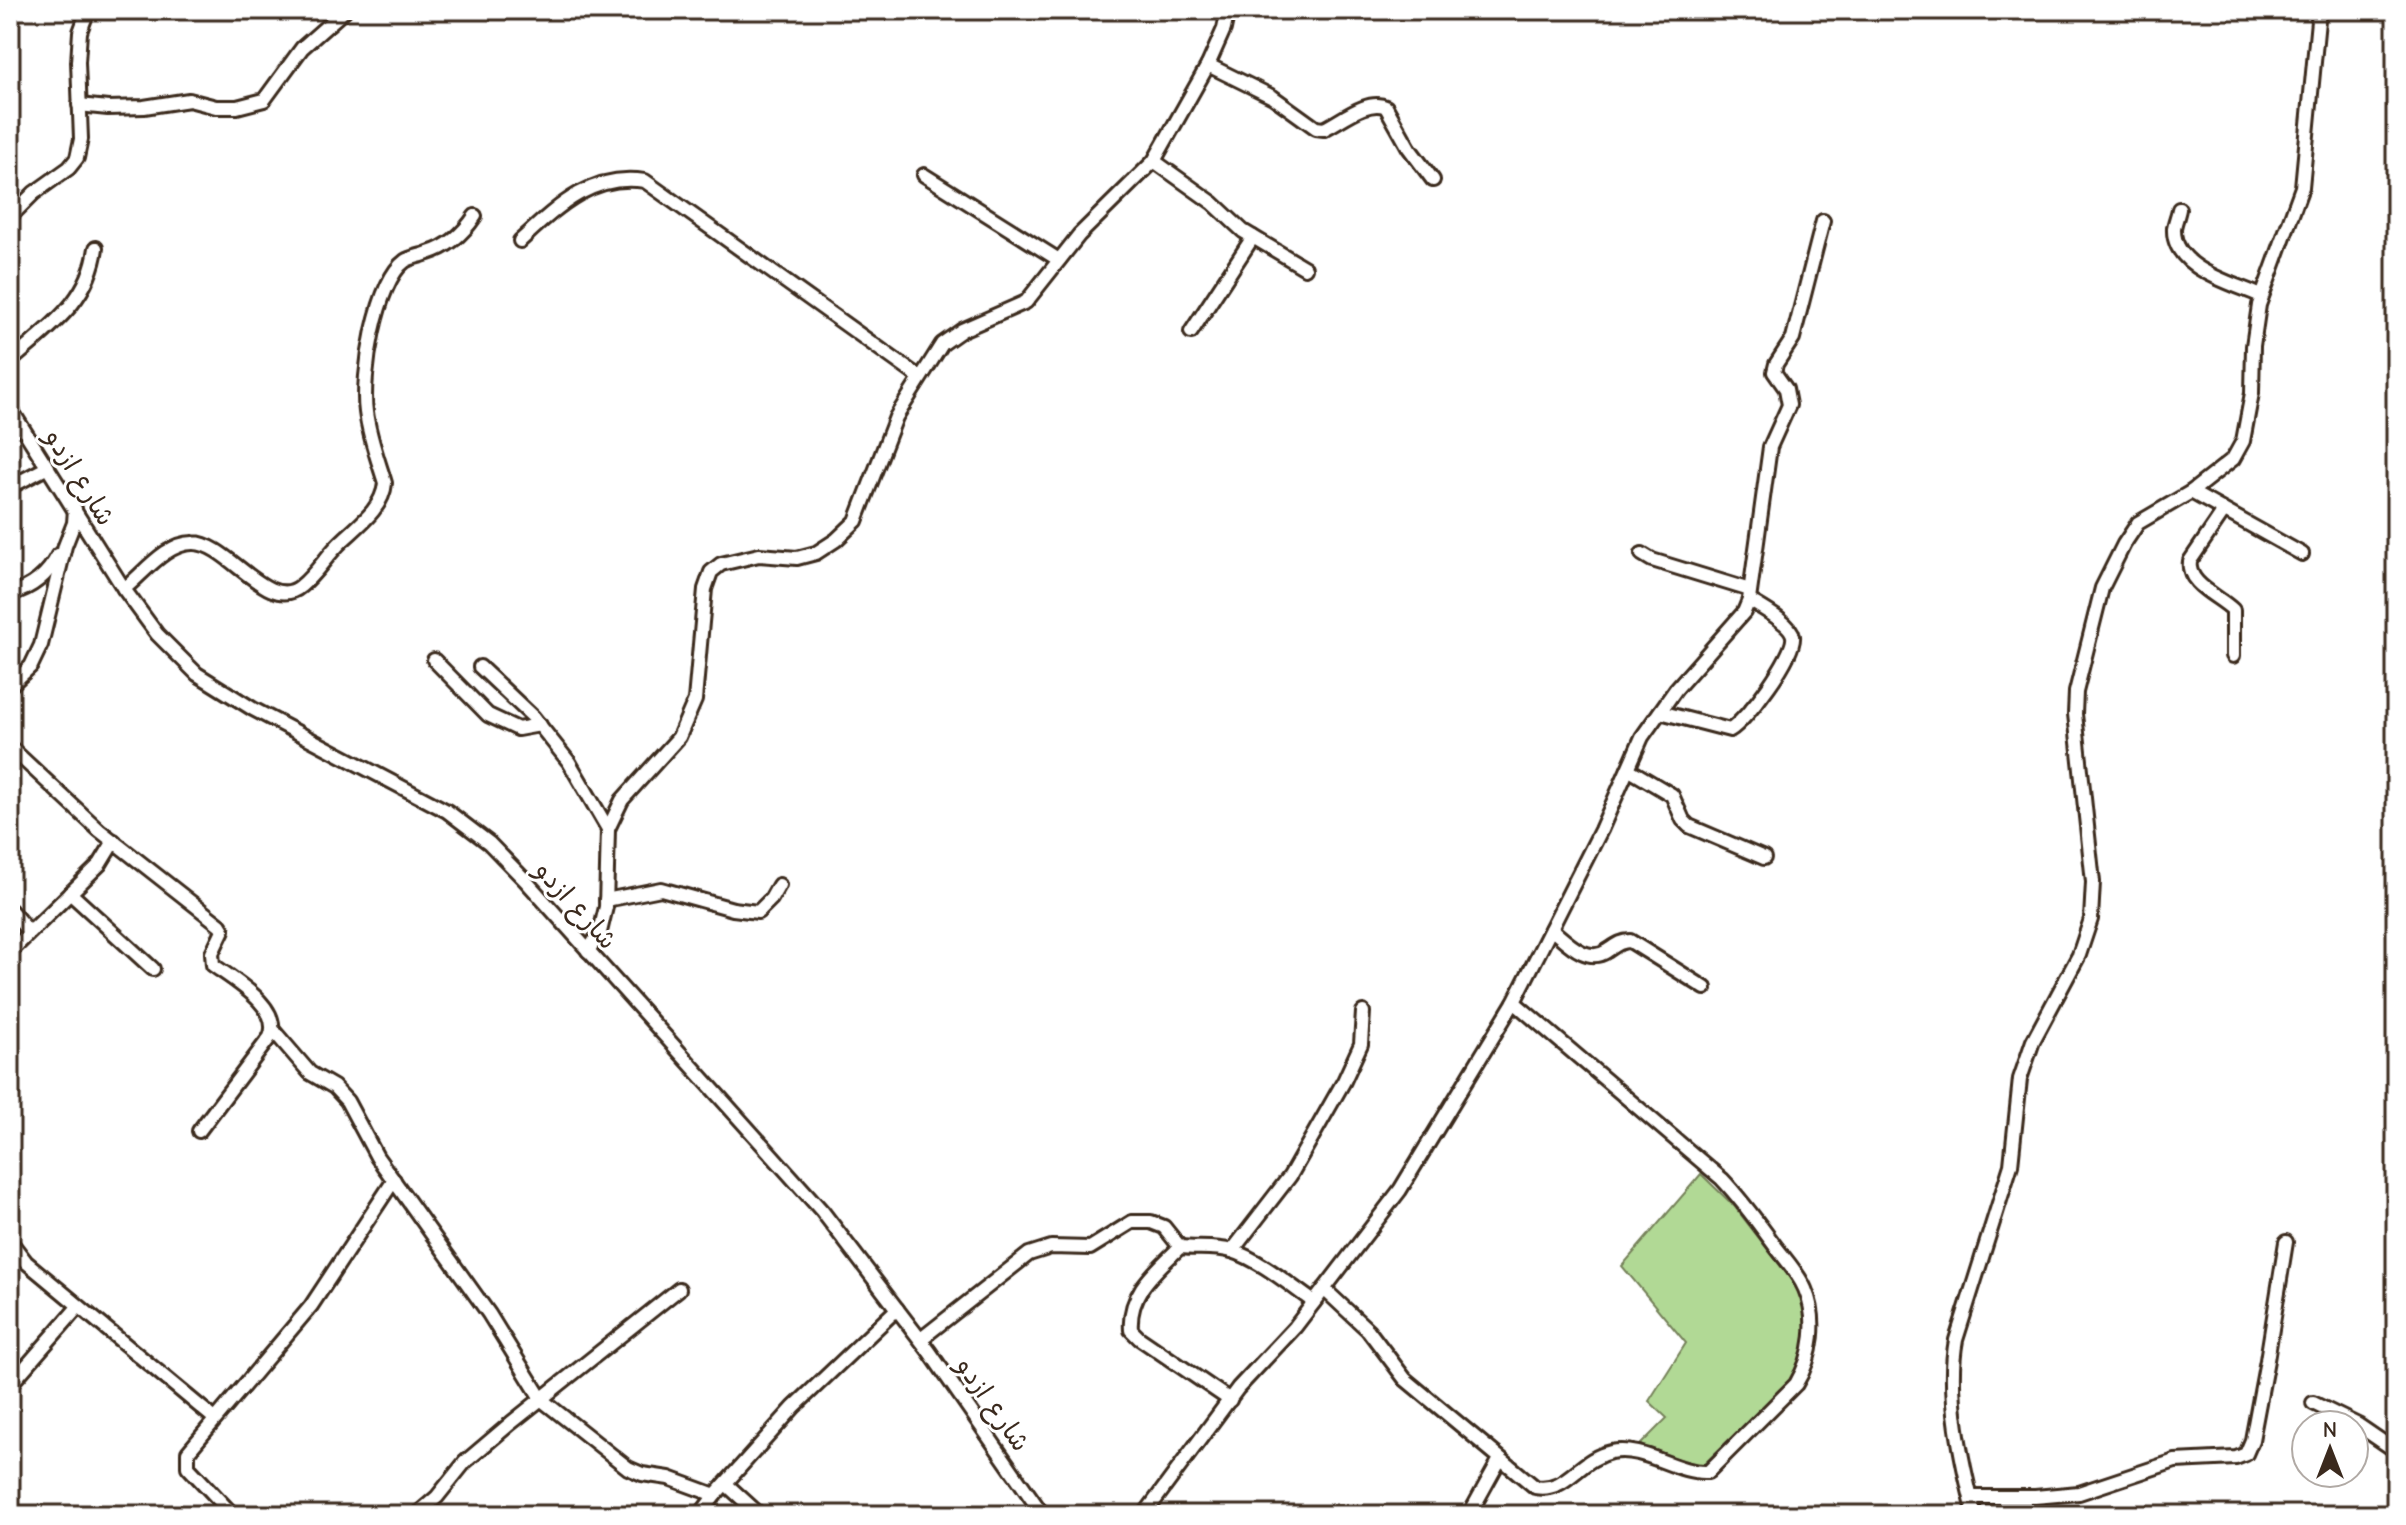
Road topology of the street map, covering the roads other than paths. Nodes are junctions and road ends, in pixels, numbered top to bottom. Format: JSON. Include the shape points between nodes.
{"nodes":[{"id":1,"x":88,"y":10,"type":"edge"},
{"id":2,"x":345,"y":10,"type":"edge"},
{"id":3,"x":1228,"y":10,"type":"edge"},
{"id":4,"x":2319,"y":10,"type":"edge"},
{"id":5,"x":1208,"y":65,"type":"junction"},
{"id":6,"x":79,"y":105,"type":"junction"},
{"id":7,"x":1154,"y":161,"type":"junction"},
{"id":8,"x":924,"y":175,"type":"dead end"},
{"id":9,"x":1433,"y":180,"type":"dead end"},
{"id":10,"x":2179,"y":209,"type":"dead end"},
{"id":11,"x":475,"y":216,"type":"dead end"},
{"id":12,"x":10,"y":217,"type":"edge"},
{"id":13,"x":1823,"y":221,"type":"dead end"},
{"id":14,"x":1253,"y":237,"type":"junction"},
{"id":15,"x":520,"y":241,"type":"dead end"},
{"id":16,"x":96,"y":248,"type":"dead end"},
{"id":17,"x":1059,"y":260,"type":"junction"},
{"id":18,"x":1305,"y":268,"type":"dead end"},
{"id":19,"x":2261,"y":296,"type":"junction"},
{"id":20,"x":1191,"y":332,"type":"dead end"},
{"id":21,"x":10,"y":362,"type":"edge"},
{"id":22,"x":919,"y":377,"type":"junction"},
{"id":23,"x":10,"y":408,"type":"edge"},
{"id":24,"x":48,"y":467,"type":"junction"},
{"id":25,"x":10,"y":487,"type":"edge"},
{"id":26,"x":2191,"y":492,"type":"junction"},
{"id":27,"x":75,"y":508,"type":"junction"},
{"id":28,"x":2224,"y":511,"type":"junction"},
{"id":29,"x":74,"y":523,"type":"junction"},
{"id":30,"x":1642,"y":554,"type":"dead end"},
{"id":31,"x":2302,"y":554,"type":"dead end"},
{"id":32,"x":124,"y":589,"type":"junction"},
{"id":33,"x":10,"y":594,"type":"edge"},
{"id":34,"x":1750,"y":595,"type":"junction"},
{"id":35,"x":2233,"y":656,"type":"dead end"},
{"id":36,"x":434,"y":660,"type":"dead end"},
{"id":37,"x":480,"y":667,"type":"dead end"},
{"id":38,"x":10,"y":686,"type":"edge"},
{"id":39,"x":1660,"y":712,"type":"junction"},
{"id":40,"x":540,"y":725,"type":"junction"},
{"id":41,"x":10,"y":747,"type":"edge"},
{"id":42,"x":1628,"y":769,"type":"junction"},
{"id":43,"x":608,"y":829,"type":"junction"},
{"id":44,"x":114,"y":841,"type":"junction"},
{"id":45,"x":1764,"y":858,"type":"dead end"},
{"id":46,"x":779,"y":885,"type":"dead end"},
{"id":47,"x":70,"y":893,"type":"junction"},
{"id":48,"x":606,"y":900,"type":"junction"},
{"id":49,"x":10,"y":910,"type":"edge"},
{"id":50,"x":1551,"y":929,"type":"junction"},
{"id":51,"x":29,"y":932,"type":"junction"},
{"id":52,"x":588,"y":951,"type":"junction"},
{"id":53,"x":10,"y":952,"type":"edge"},
{"id":54,"x":153,"y":969,"type":"dead end"},
{"id":55,"x":1705,"y":988,"type":"dead end"},
{"id":56,"x":1514,"y":1002,"type":"junction"},
{"id":57,"x":1363,"y":1012,"type":"dead end"},
{"id":58,"x":273,"y":1030,"type":"junction"},
{"id":59,"x":199,"y":1131,"type":"dead end"},
{"id":60,"x":394,"y":1180,"type":"junction"},
{"id":61,"x":10,"y":1241,"type":"edge"},
{"id":62,"x":2286,"y":1242,"type":"dead end"},
{"id":63,"x":1180,"y":1247,"type":"junction"},
{"id":64,"x":1232,"y":1251,"type":"junction"},
{"id":65,"x":679,"y":1289,"type":"dead end"},
{"id":66,"x":1324,"y":1289,"type":"junction"},
{"id":67,"x":1314,"y":1302,"type":"junction"},
{"id":68,"x":78,"y":1307,"type":"junction"},
{"id":69,"x":897,"y":1309,"type":"junction"},
{"id":70,"x":921,"y":1339,"type":"junction"},
{"id":71,"x":10,"y":1385,"type":"edge"},
{"id":72,"x":542,"y":1400,"type":"junction"},
{"id":73,"x":1230,"y":1400,"type":"junction"},
{"id":74,"x":2313,"y":1403,"type":"dead end"},
{"id":75,"x":215,"y":1419,"type":"junction"},
{"id":76,"x":2396,"y":1451,"type":"edge"},
{"id":77,"x":1500,"y":1459,"type":"junction"},
{"id":78,"x":726,"y":1484,"type":"junction"},
{"id":79,"x":715,"y":1495,"type":"junction"},
{"id":80,"x":1971,"y":1497,"type":"junction"},
{"id":81,"x":233,"y":1515,"type":"edge"},
{"id":82,"x":416,"y":1515,"type":"edge"},
{"id":83,"x":700,"y":1515,"type":"edge"},
{"id":84,"x":760,"y":1515,"type":"edge"},
{"id":85,"x":1043,"y":1515,"type":"edge"},
{"id":86,"x":1144,"y":1515,"type":"edge"},
{"id":87,"x":1469,"y":1515,"type":"edge"},
{"id":88,"x":1975,"y":1515,"type":"edge"}],
"edges":[{"from":1,"to":6,"type":"street","via":[[80,32]]},
{"from":2,"to":6,"type":"street","via":[[302,48],[264,100],[237,107],[189,100],[144,107]]},
{"from":3,"to":5,"type":"street"},
{"from":4,"to":19,"type":"street","via":[[2302,187]]},
{"from":5,"to":7,"type":"street"},
{"from":5,"to":9,"type":"street","via":[[1273,97],[1316,128],[1379,103]]},
{"from":6,"to":12,"type":"street","via":[[77,158]]},
{"from":7,"to":14,"type":"street"},
{"from":7,"to":17,"type":"street"},
{"from":8,"to":17,"type":"street"},
{"from":10,"to":19,"type":"street","via":[[2174,229],[2184,257]]},
{"from":11,"to":32,"type":"street","via":[[450,243],[406,260],[382,298],[364,393],[385,483],[381,501],[360,524],[292,592],[266,587],[216,550],[196,542],[178,545]]},
{"from":13,"to":34,"type":"street","via":[[1793,338],[1776,364],[1789,405],[1770,447]]},
{"from":14,"to":18,"type":"street"},
{"from":14,"to":20,"type":"street"},
{"from":15,"to":22,"type":"street","via":[[586,188],[615,179],[645,181]]},
{"from":16,"to":21,"type":"street","via":[[89,281],[67,312]]},
{"from":17,"to":22,"type":"street","via":[[1026,302],[951,336]]},
{"from":19,"to":26,"type":"street","via":[[2243,441],[2233,459]]},
{"from":22,"to":43,"type":"street","via":[[896,417],[856,521],[836,540],[816,553],[742,558],[711,572],[695,700],[679,737],[622,800]]},
{"from":23,"to":24,"type":"street","name":"شارع ازدو"},
{"from":24,"to":25,"type":"street"},
{"from":24,"to":27,"type":"street","name":"شارع ازدو"},
{"from":26,"to":28,"type":"street"},
{"from":26,"to":80,"type":"street","via":[[2138,523],[2124,544],[2102,588],[2076,692],[2093,882],[2091,919],[2020,1079],[2011,1165],[1956,1340],[1955,1396]]},
{"from":27,"to":29,"type":"street"},
{"from":27,"to":32,"type":"street","name":"شارع ازدو"},
{"from":28,"to":31,"type":"street"},
{"from":28,"to":35,"type":"street","via":[[2189,570],[2233,610]]},
{"from":29,"to":33,"type":"street","via":[[52,568],[32,586]]},
{"from":29,"to":38,"type":"street","via":[[41,645],[31,666]]},
{"from":30,"to":34,"type":"street"},
{"from":32,"to":52,"type":"street","name":"شارع ازدو","via":[[157,634],[197,674],[447,811],[489,843]]},
{"from":34,"to":39,"type":"street","via":[[1727,634]]},
{"from":34,"to":39,"type":"street","via":[[1794,637],[1791,651],[1745,718],[1730,730]]},
{"from":36,"to":40,"type":"street","via":[[488,715],[518,729]]},
{"from":37,"to":40,"type":"street"},
{"from":39,"to":42,"type":"street"},
{"from":40,"to":43,"type":"street","via":[[569,762]]},
{"from":41,"to":44,"type":"street"},
{"from":42,"to":45,"type":"street","via":[[1665,788],[1689,826]]},
{"from":42,"to":50,"type":"street"},
{"from":43,"to":48,"type":"street"},
{"from":44,"to":47,"type":"street","via":[[100,864]]},
{"from":44,"to":58,"type":"street","via":[[220,925],[213,965],[264,1005]]},
{"from":46,"to":48,"type":"street","via":[[758,912],[661,889]]},
{"from":47,"to":51,"type":"street"},
{"from":47,"to":54,"type":"street"},
{"from":48,"to":52,"type":"street","via":[[600,932]]},
{"from":49,"to":51,"type":"street"},
{"from":50,"to":55,"type":"street","via":[[1588,955],[1601,955],[1630,941]]},
{"from":50,"to":56,"type":"street"},
{"from":51,"to":53,"type":"street"},
{"from":52,"to":69,"type":"street","name":"شارع ازدو","via":[[822,1211]]},
{"from":56,"to":66,"type":"street","via":[[1400,1190]]},
{"from":56,"to":77,"type":"street","via":[[1739,1197],[1804,1286],[1813,1332],[1796,1384],[1708,1472],[1614,1451],[1594,1457],[1547,1490],[1535,1487]]},
{"from":57,"to":64,"type":"street","via":[[1361,1044],[1344,1081],[1290,1176]]},
{"from":58,"to":59,"type":"street"},
{"from":58,"to":60,"type":"street","via":[[310,1073],[347,1101]]},
{"from":60,"to":72,"type":"street","via":[[489,1314]]},
{"from":60,"to":75,"type":"street","via":[[311,1306]]},
{"from":61,"to":68,"type":"street"},
{"from":62,"to":80,"type":"street","via":[[2246,1454],[2175,1461],[2079,1493]]},
{"from":63,"to":64,"type":"street"},
{"from":63,"to":70,"type":"street","via":[[1164,1227],[1132,1222],[1090,1248],[1040,1250]]},
{"from":63,"to":73,"type":"street","via":[[1133,1300],[1131,1330]]},
{"from":64,"to":67,"type":"street"},
{"from":65,"to":72,"type":"street"},
{"from":66,"to":67,"type":"street"},
{"from":66,"to":77,"type":"street","via":[[1368,1330],[1405,1379]]},
{"from":67,"to":73,"type":"street"},
{"from":68,"to":71,"type":"street"},
{"from":68,"to":75,"type":"street"},
{"from":69,"to":70,"type":"street","name":"شارع ازدو"},
{"from":69,"to":78,"type":"street","via":[[794,1407]]},
{"from":70,"to":85,"type":"street","name":"شارع ازدو"},
{"from":72,"to":79,"type":"street","via":[[628,1468]]},
{"from":72,"to":82,"type":"street","via":[[465,1462]]},
{"from":73,"to":86,"type":"street"},
{"from":74,"to":76,"type":"street"},
{"from":75,"to":81,"type":"street","via":[[188,1452],[188,1467]]},
{"from":77,"to":87,"type":"street"},
{"from":78,"to":79,"type":"street"},
{"from":78,"to":84,"type":"street"},
{"from":79,"to":83,"type":"street"},
{"from":80,"to":88,"type":"street"}]}
